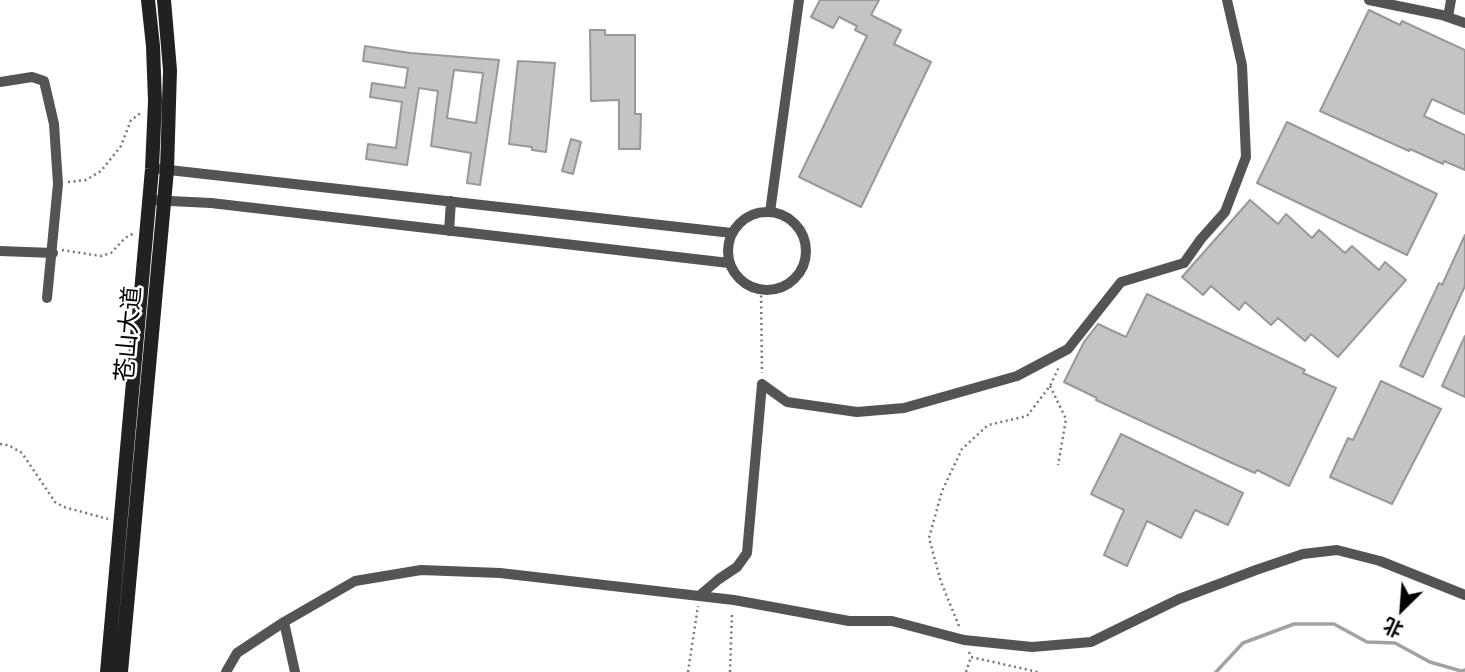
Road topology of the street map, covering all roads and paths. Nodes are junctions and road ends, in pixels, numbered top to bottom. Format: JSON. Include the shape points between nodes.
{"nodes":[{"id":1,"x":148,"y":0,"type":"edge"},
{"id":2,"x":164,"y":0,"type":"edge"},
{"id":3,"x":799,"y":0,"type":"edge"},
{"id":4,"x":1227,"y":0,"type":"edge"},
{"id":5,"x":1369,"y":0,"type":"edge"},
{"id":6,"x":1451,"y":0,"type":"edge"},
{"id":7,"x":1396,"y":3,"type":"edge"},
{"id":8,"x":1448,"y":17,"type":"junction"},
{"id":9,"x":1465,"y":23,"type":"edge"},
{"id":10,"x":0,"y":82,"type":"edge"},
{"id":11,"x":155,"y":101,"type":"junction"},
{"id":12,"x":160,"y":169,"type":"junction"},
{"id":13,"x":58,"y":184,"type":"junction"},
{"id":14,"x":157,"y":200,"type":"junction"},
{"id":15,"x":451,"y":201,"type":"junction"},
{"id":16,"x":770,"y":212,"type":"junction"},
{"id":17,"x":148,"y":229,"type":"junction"},
{"id":18,"x":449,"y":231,"type":"junction"},
{"id":19,"x":732,"y":233,"type":"junction"},
{"id":20,"x":0,"y":251,"type":"edge"},
{"id":21,"x":53,"y":252,"type":"junction"},
{"id":22,"x":729,"y":264,"type":"junction"},
{"id":23,"x":761,"y":290,"type":"junction"},
{"id":24,"x":47,"y":298,"type":"dead end"},
{"id":25,"x":145,"y":343,"type":"junction"},
{"id":26,"x":1068,"y":349,"type":"junction"},
{"id":27,"x":762,"y":384,"type":"junction"},
{"id":28,"x":1050,"y":386,"type":"junction"},
{"id":29,"x":0,"y":444,"type":"edge"},
{"id":30,"x":1058,"y":465,"type":"dead end"},
{"id":31,"x":122,"y":522,"type":"junction"},
{"id":32,"x":1465,"y":595,"type":"edge"},
{"id":33,"x":699,"y":596,"type":"junction"},
{"id":34,"x":734,"y":600,"type":"junction"},
{"id":35,"x":284,"y":622,"type":"junction"},
{"id":36,"x":964,"y":640,"type":"junction"},
{"id":37,"x":971,"y":657,"type":"junction"},
{"id":38,"x":107,"y":672,"type":"edge"},
{"id":39,"x":121,"y":672,"type":"edge"},
{"id":40,"x":226,"y":672,"type":"edge"},
{"id":41,"x":295,"y":672,"type":"edge"},
{"id":42,"x":688,"y":672,"type":"edge"},
{"id":43,"x":730,"y":672,"type":"edge"},
{"id":44,"x":966,"y":672,"type":"edge"},
{"id":45,"x":1038,"y":672,"type":"edge"}],
"edges":[{"from":1,"to":11,"type":"main road","name":"苍山大道"},
{"from":2,"to":12,"type":"main road","name":"苍山大道","via":[[170,80]]},
{"from":3,"to":16,"type":"street"},
{"from":4,"to":26,"type":"street","via":[[1242,65],[1246,157],[1225,212],[1184,263],[1121,282]]},
{"from":5,"to":7,"type":"street"},
{"from":6,"to":8,"type":"street"},
{"from":7,"to":8,"type":"street"},
{"from":8,"to":9,"type":"street"},
{"from":10,"to":13,"type":"street","via":[[32,77],[44,80],[54,124]]},
{"from":11,"to":12,"type":"main road","name":"苍山大道"},
{"from":11,"to":13,"type":"path","via":[[131,120],[121,146],[101,171],[86,180]]},
{"from":12,"to":14,"type":"main road","name":"苍山大道"},
{"from":12,"to":15,"type":"street"},
{"from":13,"to":21,"type":"street"},
{"from":14,"to":17,"type":"main road","name":"苍山大道"},
{"from":14,"to":18,"type":"street"},
{"from":14,"to":25,"type":"main road","name":"苍山大道"},
{"from":15,"to":18,"type":"street"},
{"from":15,"to":19,"type":"street"},
{"from":16,"to":19,"type":"street","via":[[741,221]]},
{"from":16,"to":23,"type":"street","via":[[785,216],[798,227],[806,258],[789,284]]},
{"from":17,"to":21,"type":"path","via":[[132,234],[101,256]]},
{"from":17,"to":25,"type":"main road","name":"苍山大道"},
{"from":18,"to":22,"type":"street"},
{"from":19,"to":22,"type":"street","via":[[727,248]]},
{"from":20,"to":21,"type":"street"},
{"from":21,"to":24,"type":"street"},
{"from":22,"to":23,"type":"street","via":[[747,285]]},
{"from":23,"to":27,"type":"path"},
{"from":25,"to":31,"type":"main road","name":"苍山大道"},
{"from":25,"to":39,"type":"main road","name":"苍山大道"},
{"from":26,"to":27,"type":"street","via":[[1017,376],[904,408],[857,412],[787,402]]},
{"from":26,"to":28,"type":"path"},
{"from":27,"to":33,"type":"street","via":[[747,553],[737,567]]},
{"from":28,"to":30,"type":"path","via":[[1066,419]]},
{"from":28,"to":36,"type":"path","via":[[1027,416],[988,425],[962,449],[942,491],[929,538]]},
{"from":29,"to":31,"type":"path","via":[[22,453],[55,502]]},
{"from":31,"to":38,"type":"main road","name":"苍山大道"},
{"from":32,"to":36,"type":"street","via":[[1381,561],[1337,550],[1303,554],[1243,575],[1091,642],[1032,647]]},
{"from":33,"to":34,"type":"street"},
{"from":33,"to":35,"type":"street","via":[[500,573],[421,570],[355,581]]},
{"from":33,"to":42,"type":"path"},
{"from":34,"to":36,"type":"street","via":[[849,621],[892,621]]},
{"from":34,"to":43,"type":"path"},
{"from":35,"to":40,"type":"street","via":[[237,653]]},
{"from":35,"to":41,"type":"street"},
{"from":36,"to":37,"type":"path"},
{"from":37,"to":44,"type":"path"},
{"from":37,"to":45,"type":"path"}]}
